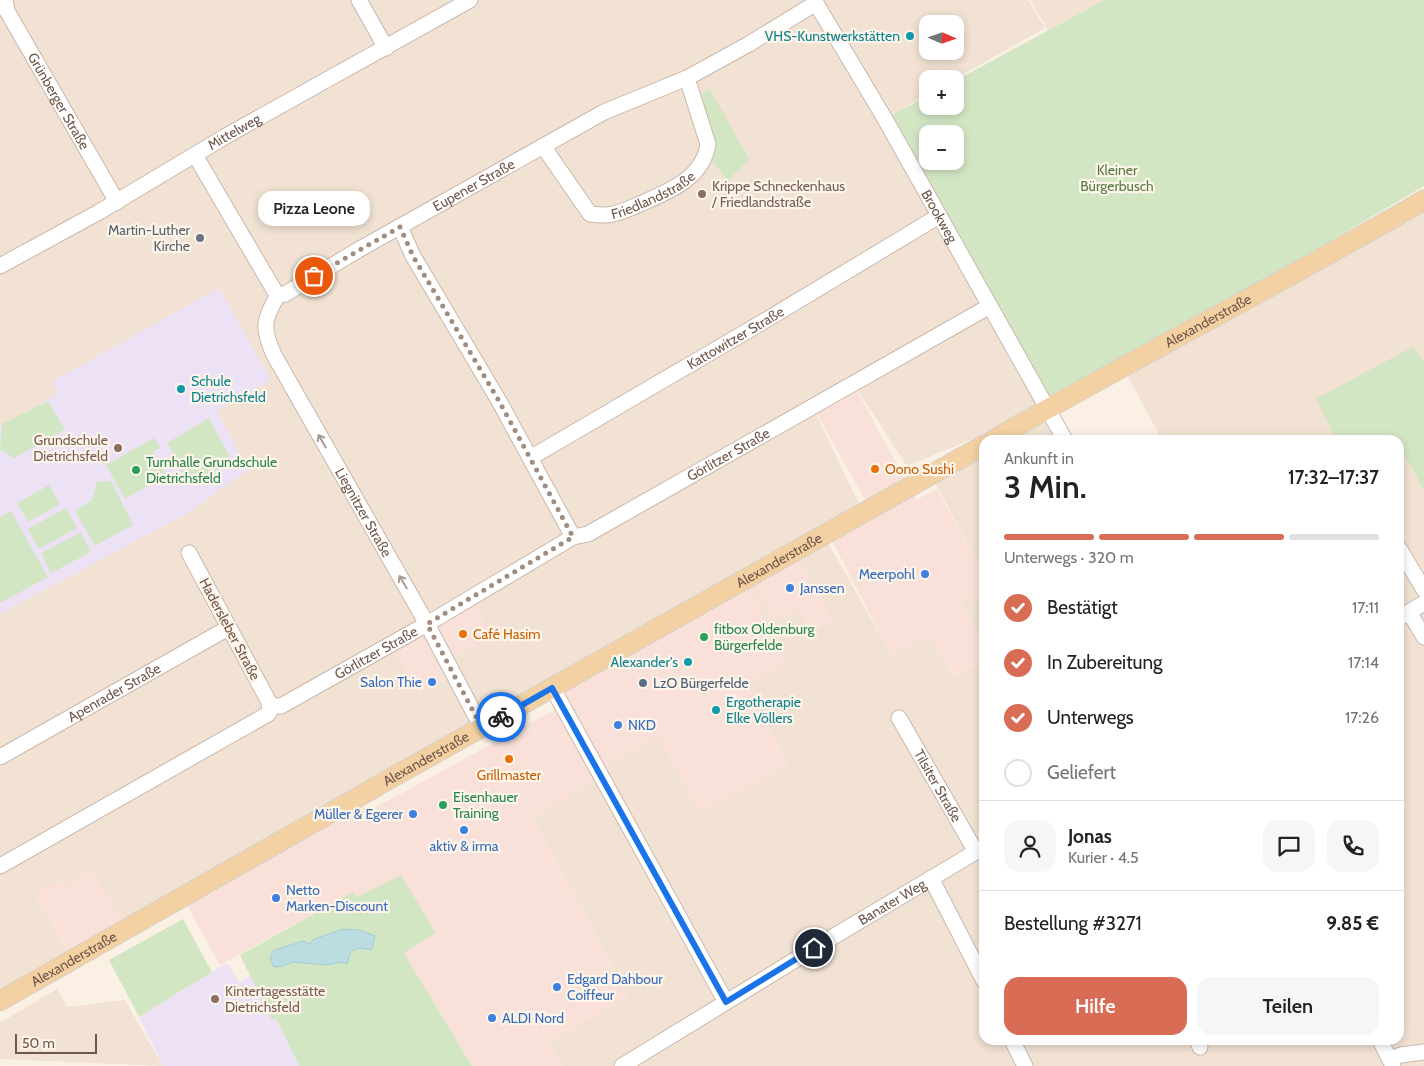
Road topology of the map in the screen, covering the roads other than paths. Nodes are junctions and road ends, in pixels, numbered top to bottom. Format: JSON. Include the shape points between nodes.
{"nodes":[{"id":1,"x":5,"y":0,"type":"edge"},
{"id":2,"x":359,"y":0,"type":"edge"},
{"id":3,"x":470,"y":0,"type":"edge"},
{"id":4,"x":815,"y":1,"type":"edge"},
{"id":5,"x":386,"y":48,"type":"junction"},
{"id":6,"x":687,"y":78,"type":"junction"},
{"id":7,"x":543,"y":146,"type":"junction"},
{"id":8,"x":195,"y":155,"type":"junction"},
{"id":9,"x":1424,"y":200,"type":"edge"},
{"id":10,"x":117,"y":202,"type":"junction"},
{"id":11,"x":939,"y":216,"type":"junction"},
{"id":12,"x":400,"y":227,"type":"junction"},
{"id":13,"x":0,"y":266,"type":"edge"},
{"id":14,"x":278,"y":295,"type":"junction"},
{"id":15,"x":990,"y":306,"type":"junction"},
{"id":16,"x":1048,"y":408,"type":"junction"},
{"id":17,"x":1002,"y":435,"type":"edge"},
{"id":18,"x":1062,"y":435,"type":"edge"},
{"id":19,"x":979,"y":448,"type":"edge"},
{"id":20,"x":530,"y":458,"type":"junction"},
{"id":21,"x":573,"y":537,"type":"junction"},
{"id":22,"x":189,"y":553,"type":"dead end"},
{"id":23,"x":1404,"y":556,"type":"edge"},
{"id":24,"x":1424,"y":590,"type":"edge"},
{"id":25,"x":1424,"y":603,"type":"edge"},
{"id":26,"x":1404,"y":615,"type":"edge"},
{"id":27,"x":427,"y":624,"type":"junction"},
{"id":28,"x":228,"y":628,"type":"junction"},
{"id":29,"x":1424,"y":637,"type":"edge"},
{"id":30,"x":552,"y":688,"type":"junction"},
{"id":31,"x":270,"y":706,"type":"junction"},
{"id":32,"x":899,"y":718,"type":"dead end"},
{"id":33,"x":482,"y":728,"type":"junction"},
{"id":34,"x":0,"y":757,"type":"edge"},
{"id":35,"x":979,"y":847,"type":"edge"},
{"id":36,"x":979,"y":850,"type":"edge"},
{"id":37,"x":0,"y":866,"type":"edge"},
{"id":38,"x":931,"y":878,"type":"junction"},
{"id":39,"x":979,"y":971,"type":"edge"},
{"id":40,"x":0,"y":1001,"type":"edge"},
{"id":41,"x":726,"y":1002,"type":"junction"},
{"id":42,"x":1014,"y":1045,"type":"edge"},
{"id":43,"x":1383,"y":1045,"type":"edge"},
{"id":44,"x":1424,"y":1052,"type":"edge"},
{"id":45,"x":1392,"y":1063,"type":"edge"},
{"id":46,"x":622,"y":1066,"type":"edge"},
{"id":47,"x":1025,"y":1066,"type":"edge"}],
"edges":[{"from":1,"to":10,"type":"street","name":"Grünberger Straße","via":[[7,11]]},
{"from":2,"to":5,"type":"street"},
{"from":3,"to":5,"type":"street","name":"Mittelweg"},
{"from":4,"to":6,"type":"street","name":"Eupener Straße","via":[[749,44]]},
{"from":4,"to":11,"type":"street","name":"Brookweg"},
{"from":5,"to":8,"type":"street","name":"Mittelweg"},
{"from":6,"to":7,"type":"street","name":"Eupener Straße","via":[[604,112]]},
{"from":6,"to":7,"type":"street","name":"Friedlandstraße","via":[[708,144],[703,162],[676,188],[613,214],[590,214]]},
{"from":7,"to":12,"type":"street","name":"Eupener Straße"},
{"from":8,"to":10,"type":"street","name":"Mittelweg"},
{"from":8,"to":14,"type":"street"},
{"from":9,"to":16,"type":"main road","name":"Alexanderstraße"},
{"from":10,"to":13,"type":"street","name":"Mittelweg"},
{"from":11,"to":15,"type":"street","name":"Brookweg"},
{"from":11,"to":20,"type":"street","name":"Kattowitzer Straße"},
{"from":12,"to":14,"type":"street","name":"Eupener Straße","via":[[285,294]]},
{"from":12,"to":20,"type":"street","via":[[413,256]]},
{"from":27,"to":14,"type":"street","name":"Liegnitzer Straße","one_way":true,"via":[[274,355],[265,325]]},
{"from":15,"to":16,"type":"street","name":"Brookweg"},
{"from":15,"to":21,"type":"street","name":"Görlitzer Straße","via":[[588,534]]},
{"from":16,"to":17,"type":"main road","name":"Alexanderstraße"},
{"from":16,"to":18,"type":"street","name":"Brookweg"},
{"from":19,"to":30,"type":"main road","name":"Alexanderstraße"},
{"from":20,"to":21,"type":"street"},
{"from":21,"to":27,"type":"street","name":"Görlitzer Straße"},
{"from":22,"to":28,"type":"street","name":"Hadersleber Straße"},
{"from":23,"to":24,"type":"street"},
{"from":25,"to":26,"type":"street"},
{"from":26,"to":29,"type":"street"},
{"from":27,"to":31,"type":"street","name":"Görlitzer Straße","via":[[281,706]]},
{"from":27,"to":33,"type":"street","name":"Liegnitzer Straße"},
{"from":28,"to":31,"type":"street","name":"Hadersleber Straße"},
{"from":28,"to":34,"type":"street","name":"Apenrader Straße"},
{"from":30,"to":33,"type":"main road","name":"Alexanderstraße"},
{"from":30,"to":41,"type":"street"},
{"from":31,"to":37,"type":"street","via":[[265,717]]},
{"from":32,"to":35,"type":"street","name":"Tilsiter Straße"},
{"from":33,"to":40,"type":"main road","name":"Alexanderstraße"},
{"from":36,"to":38,"type":"street","name":"Banater Weg"},
{"from":38,"to":39,"type":"street"},
{"from":38,"to":41,"type":"street","name":"Banater Weg"},
{"from":41,"to":46,"type":"street","name":"Banater Weg"},
{"from":42,"to":47,"type":"street"},
{"from":43,"to":45,"type":"street"},
{"from":44,"to":45,"type":"street","via":[[1401,1055]]}]}
